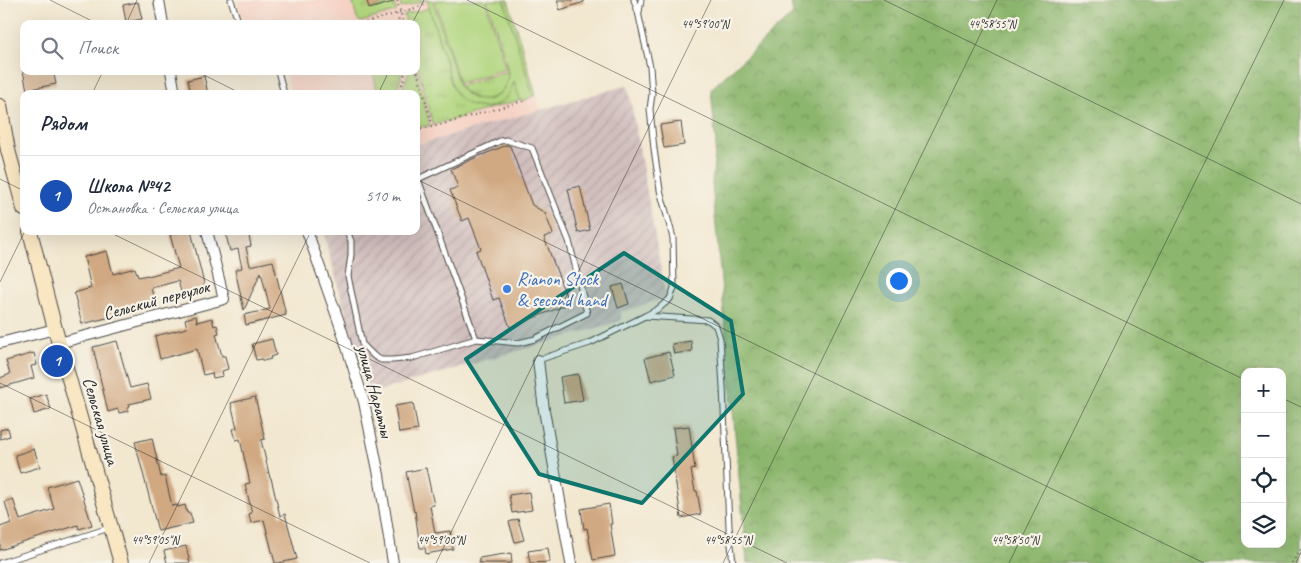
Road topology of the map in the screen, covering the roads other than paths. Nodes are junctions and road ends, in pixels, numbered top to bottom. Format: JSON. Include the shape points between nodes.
{"nodes":[{"id":1,"x":159,"y":0,"type":"edge"},
{"id":2,"x":232,"y":0,"type":"edge"},
{"id":3,"x":634,"y":0,"type":"edge"},
{"id":4,"x":641,"y":0,"type":"edge"},
{"id":5,"x":638,"y":12,"type":"junction"},
{"id":6,"x":162,"y":20,"type":"edge"},
{"id":7,"x":238,"y":20,"type":"edge"},
{"id":8,"x":172,"y":75,"type":"edge"},
{"id":9,"x":279,"y":75,"type":"edge"},
{"id":10,"x":174,"y":90,"type":"edge"},
{"id":11,"x":283,"y":90,"type":"edge"},
{"id":12,"x":0,"y":106,"type":"edge"},
{"id":13,"x":420,"y":178,"type":"edge"},
{"id":14,"x":420,"y":187,"type":"edge"},
{"id":15,"x":20,"y":194,"type":"edge"},
{"id":16,"x":31,"y":235,"type":"edge"},
{"id":17,"x":208,"y":235,"type":"edge"},
{"id":18,"x":308,"y":235,"type":"edge"},
{"id":19,"x":349,"y":235,"type":"edge"},
{"id":20,"x":645,"y":316,"type":"junction"},
{"id":21,"x":57,"y":336,"type":"junction"},
{"id":22,"x":476,"y":338,"type":"junction"},
{"id":23,"x":0,"y":343,"type":"edge"},
{"id":24,"x":538,"y":360,"type":"joint"},
{"id":25,"x":112,"y":528,"type":"junction"},
{"id":26,"x":0,"y":562,"type":"edge"},
{"id":27,"x":121,"y":563,"type":"edge"},
{"id":28,"x":393,"y":563,"type":"edge"},
{"id":29,"x":571,"y":563,"type":"edge"},
{"id":30,"x":733,"y":563,"type":"edge"}],
"edges":[{"from":1,"to":6,"type":"street"},
{"from":2,"to":7,"type":"lane"},
{"from":3,"to":5,"type":"lane"},
{"from":4,"to":5,"type":"lane"},
{"from":5,"to":20,"type":"lane","via":[[650,67],[650,109],[660,190],[673,238],[674,288],[670,299]]},
{"from":8,"to":10,"type":"street"},
{"from":9,"to":11,"type":"lane"},
{"from":12,"to":15,"type":"main road"},
{"from":13,"to":22,"type":"lane","via":[[500,141],[532,148],[569,240],[587,313],[536,339],[518,343]]},
{"from":14,"to":22,"type":"lane"},
{"from":16,"to":21,"type":"main road","name":"Сельская улица"},
{"from":17,"to":21,"type":"street","name":"Сельский переулок","via":[[224,299]]},
{"from":18,"to":28,"type":"street","name":"улица Наратлы","via":[[364,402]]},
{"from":19,"to":22,"type":"lane","via":[[351,256],[348,276],[360,335],[362,344],[374,356],[381,360],[412,358]]},
{"from":20,"to":24,"type":"lane","via":[[590,342]]},
{"from":20,"to":30,"type":"lane","via":[[708,320],[716,326],[721,349]]},
{"from":21,"to":23,"type":"street"},
{"from":21,"to":25,"type":"main road","name":"Сельская улица"},
{"from":24,"to":29,"type":"street"},
{"from":25,"to":26,"type":"lane"},
{"from":25,"to":27,"type":"main road","name":"Сельская улица"}]}
